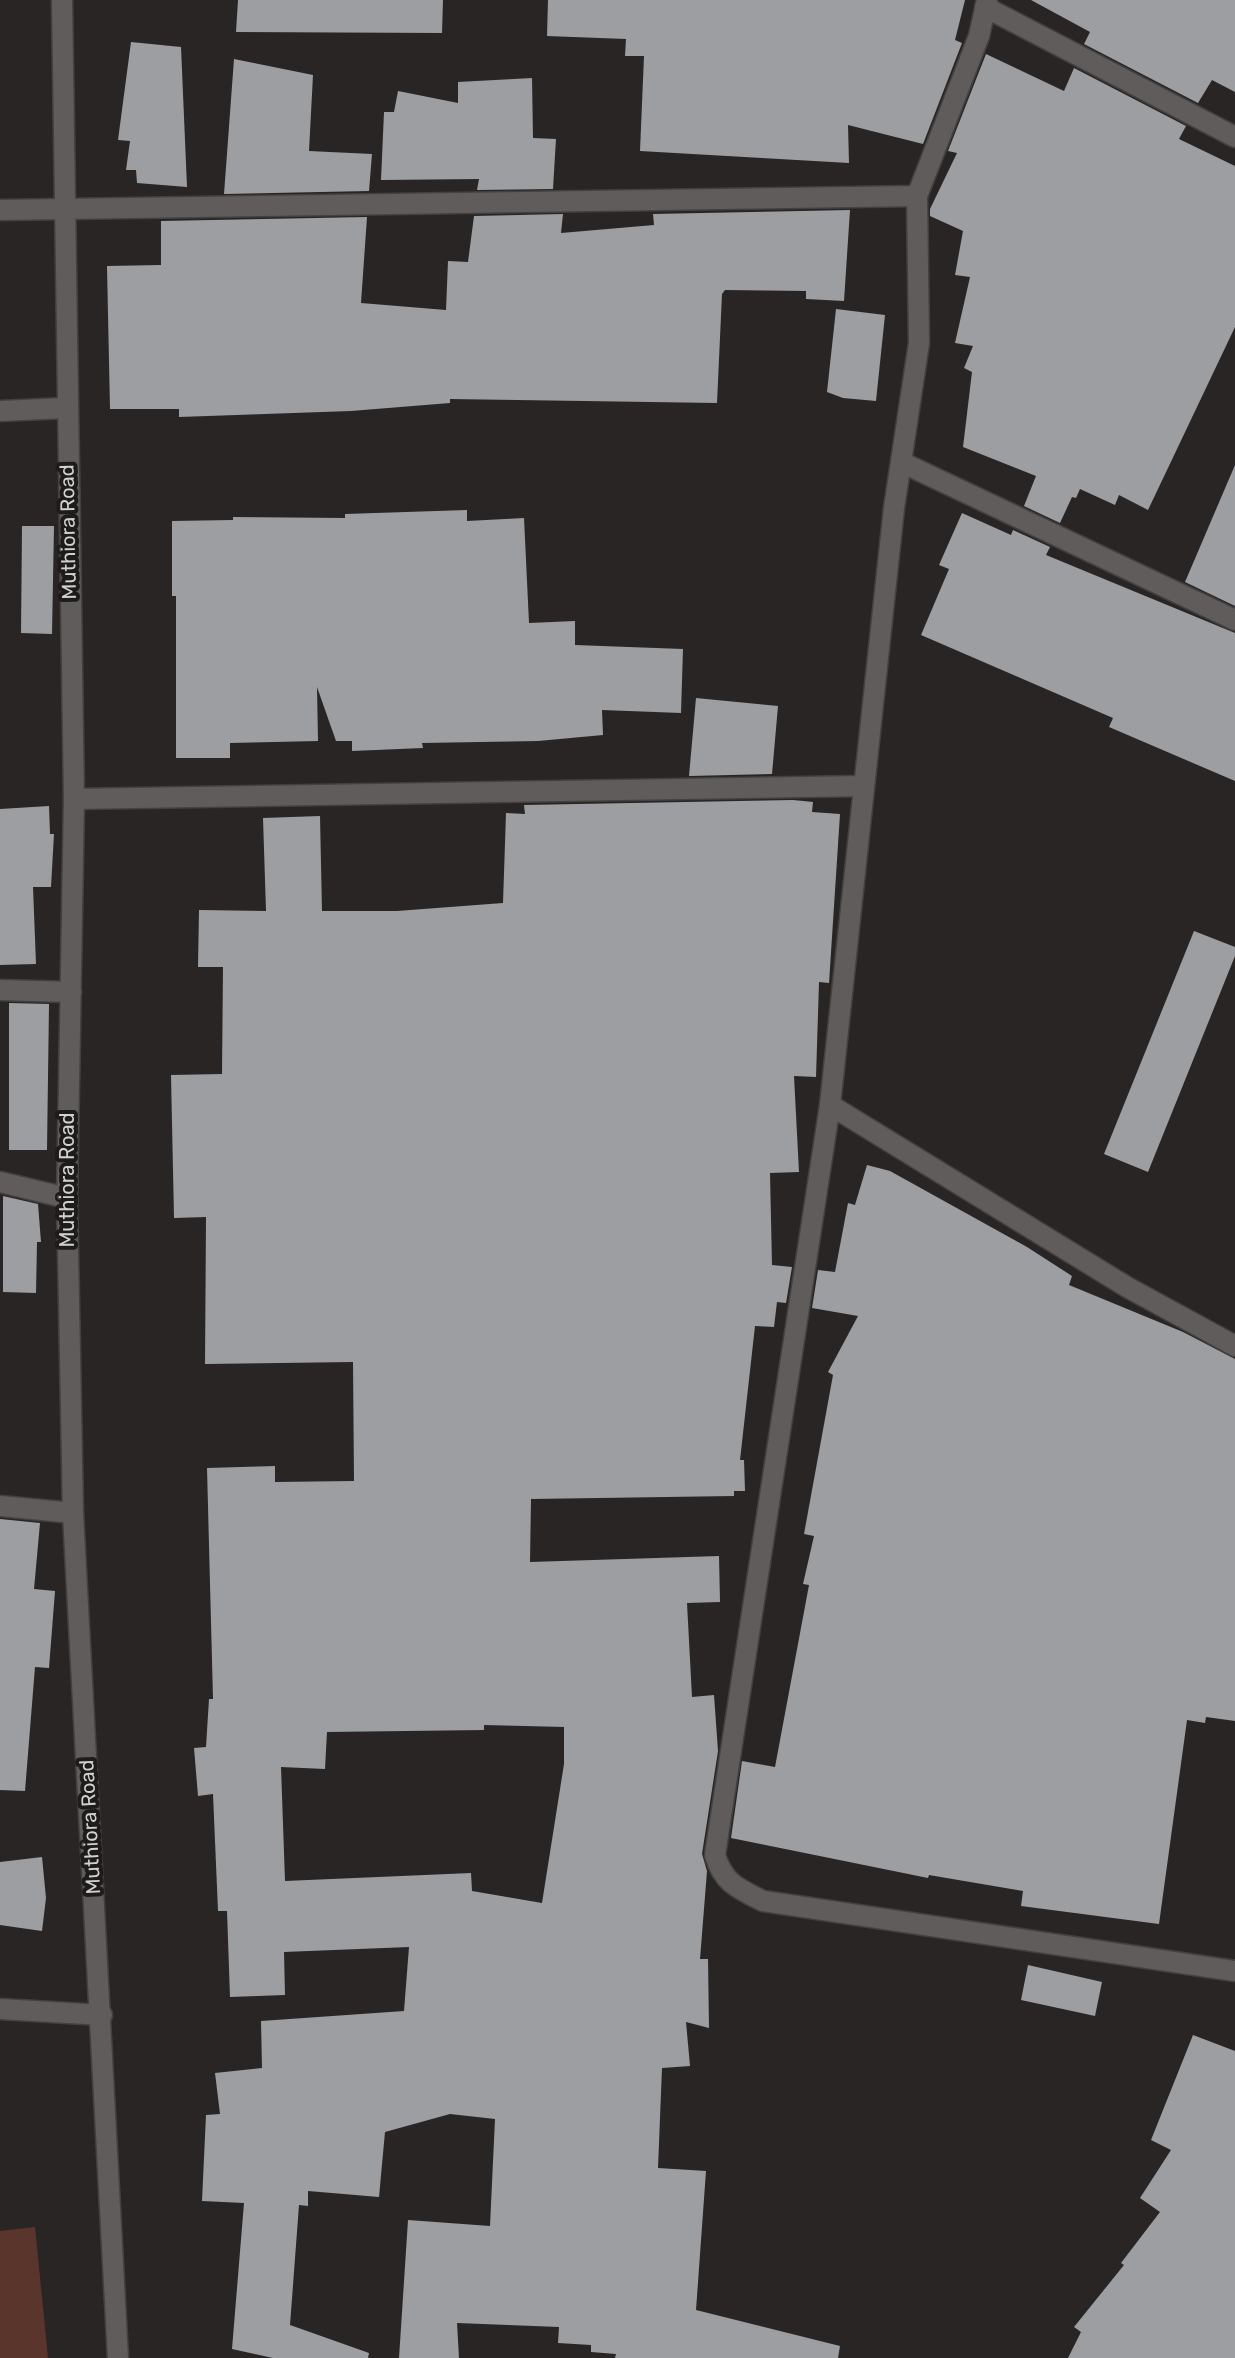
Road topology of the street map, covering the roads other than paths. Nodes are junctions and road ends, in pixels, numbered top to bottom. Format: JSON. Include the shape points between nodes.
{"nodes":[{"id":1,"x":62,"y":0,"type":"edge"},
{"id":2,"x":986,"y":4,"type":"edge"},
{"id":3,"x":1235,"y":137,"type":"edge"},
{"id":4,"x":917,"y":196,"type":"junction"},
{"id":5,"x":64,"y":209,"type":"junction"},
{"id":6,"x":0,"y":210,"type":"edge"},
{"id":7,"x":66,"y":408,"type":"junction"},
{"id":8,"x":0,"y":411,"type":"edge"},
{"id":9,"x":901,"y":462,"type":"junction"},
{"id":10,"x":1235,"y":620,"type":"edge"},
{"id":11,"x":863,"y":786,"type":"junction"},
{"id":12,"x":74,"y":799,"type":"junction"},
{"id":13,"x":0,"y":990,"type":"edge"},
{"id":14,"x":71,"y":992,"type":"junction"},
{"id":15,"x":830,"y":1105,"type":"junction"},
{"id":16,"x":0,"y":1182,"type":"edge"},
{"id":17,"x":67,"y":1198,"type":"junction"},
{"id":18,"x":1235,"y":1346,"type":"edge"},
{"id":19,"x":0,"y":1506,"type":"edge"},
{"id":20,"x":73,"y":1513,"type":"junction"},
{"id":21,"x":1235,"y":1971,"type":"edge"},
{"id":22,"x":0,"y":2009,"type":"edge"},
{"id":23,"x":102,"y":2015,"type":"junction"},
{"id":24,"x":118,"y":2358,"type":"edge"}],
"edges":[{"from":1,"to":5,"type":"street","name":"Muthiora Road"},
{"from":2,"to":3,"type":"street"},
{"from":2,"to":4,"type":"street","via":[[979,36]]},
{"from":4,"to":5,"type":"street"},
{"from":4,"to":9,"type":"street","via":[[919,343]]},
{"from":5,"to":6,"type":"street"},
{"from":5,"to":7,"type":"street","name":"Muthiora Road"},
{"from":7,"to":8,"type":"street"},
{"from":7,"to":12,"type":"street","name":"Muthiora Road"},
{"from":9,"to":10,"type":"street"},
{"from":9,"to":11,"type":"street"},
{"from":11,"to":12,"type":"street"},
{"from":11,"to":15,"type":"street"},
{"from":12,"to":14,"type":"street","name":"Muthiora Road"},
{"from":13,"to":14,"type":"street"},
{"from":14,"to":17,"type":"street","name":"Muthiora Road"},
{"from":15,"to":18,"type":"street","via":[[1127,1287]]},
{"from":15,"to":21,"type":"street","via":[[718,1822],[715,1855],[720,1872],[732,1886],[763,1901]]},
{"from":16,"to":17,"type":"street"},
{"from":17,"to":20,"type":"street","name":"Muthiora Road"},
{"from":19,"to":20,"type":"street"},
{"from":20,"to":23,"type":"street","name":"Muthiora Road"},
{"from":22,"to":23,"type":"street"},
{"from":23,"to":24,"type":"street","name":"Muthiora Road"}]}
